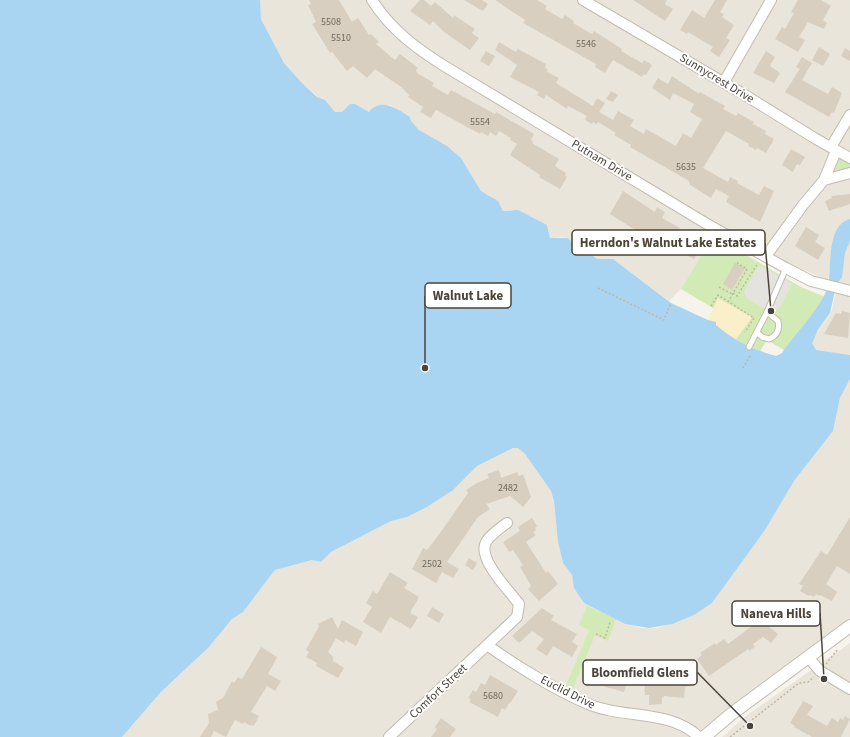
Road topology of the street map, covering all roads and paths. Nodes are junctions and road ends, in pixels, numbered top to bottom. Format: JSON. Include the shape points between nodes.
{"nodes":[{"id":1,"x":771,"y":0,"type":"edge"},
{"id":2,"x":377,"y":2,"type":"edge"},
{"id":3,"x":590,"y":2,"type":"edge"},
{"id":4,"x":724,"y":82,"type":"junction"},
{"id":5,"x":850,"y":115,"type":"edge"},
{"id":6,"x":834,"y":149,"type":"junction"},
{"id":7,"x":850,"y":158,"type":"edge"},
{"id":8,"x":850,"y":173,"type":"edge"},
{"id":9,"x":824,"y":180,"type":"junction"},
{"id":10,"x":769,"y":258,"type":"junction"},
{"id":11,"x":736,"y":262,"type":"dead end"},
{"id":12,"x":786,"y":268,"type":"junction"},
{"id":13,"x":743,"y":277,"type":"junction"},
{"id":14,"x":747,"y":279,"type":"junction"},
{"id":15,"x":719,"y":287,"type":"dead end"},
{"id":16,"x":598,"y":288,"type":"dead end"},
{"id":17,"x":847,"y":291,"type":"edge"},
{"id":18,"x":733,"y":294,"type":"junction"},
{"id":19,"x":728,"y":302,"type":"junction"},
{"id":20,"x":671,"y":304,"type":"dead end"},
{"id":21,"x":711,"y":306,"type":"dead end"},
{"id":22,"x":767,"y":312,"type":"junction"},
{"id":23,"x":745,"y":332,"type":"dead end"},
{"id":24,"x":757,"y":332,"type":"junction"},
{"id":25,"x":750,"y":349,"type":"joint"},
{"id":26,"x":743,"y":368,"type":"dead end"},
{"id":27,"x":507,"y":523,"type":"dead end"},
{"id":28,"x":610,"y":622,"type":"dead end"},
{"id":29,"x":850,"y":626,"type":"edge"},
{"id":30,"x":596,"y":634,"type":"dead end"},
{"id":31,"x":487,"y":645,"type":"junction"},
{"id":32,"x":841,"y":646,"type":"dead end"},
{"id":33,"x":808,"y":657,"type":"junction"},
{"id":34,"x":820,"y":671,"type":"junction"},
{"id":35,"x":850,"y":689,"type":"edge"},
{"id":36,"x":389,"y":737,"type":"edge"},
{"id":37,"x":699,"y":737,"type":"edge"},
{"id":38,"x":704,"y":737,"type":"edge"},
{"id":39,"x":730,"y":737,"type":"edge"}],
"edges":[{"from":1,"to":4,"type":"street"},
{"from":2,"to":10,"type":"street","name":"Putnam Drive","via":[[394,27],[423,53],[707,224]]},
{"from":3,"to":4,"type":"street","name":"Sunnycrest Drive"},
{"from":4,"to":6,"type":"street","name":"Sunnycrest Drive"},
{"from":5,"to":6,"type":"street"},
{"from":6,"to":7,"type":"street","name":"Sunnycrest Drive"},
{"from":6,"to":9,"type":"street"},
{"from":8,"to":9,"type":"street"},
{"from":9,"to":10,"type":"street","via":[[803,205]]},
{"from":10,"to":12,"type":"street","name":"Putnam Drive"},
{"from":10,"to":14,"type":"path","via":[[768,269],[757,263]]},
{"from":11,"to":13,"type":"path","via":[[747,269]]},
{"from":12,"to":17,"type":"street","name":"Putnam Drive","via":[[819,284]]},
{"from":12,"to":22,"type":"lane"},
{"from":13,"to":14,"type":"path"},
{"from":13,"to":18,"type":"path"},
{"from":14,"to":18,"type":"path","via":[[737,296]]},
{"from":15,"to":18,"type":"path"},
{"from":16,"to":20,"type":"path","via":[[664,320]]},
{"from":18,"to":19,"type":"path"},
{"from":19,"to":21,"type":"path","via":[[718,295]]},
{"from":19,"to":23,"type":"path","via":[[754,318]]},
{"from":22,"to":24,"type":"lane"},
{"from":22,"to":24,"type":"lane","via":[[778,321],[777,334],[768,339]]},
{"from":24,"to":25,"type":"lane"},
{"from":25,"to":26,"type":"path"},
{"from":27,"to":31,"type":"street","name":"Comfort Street","via":[[486,543],[484,552],[487,562],[519,604],[519,611],[517,617]]},
{"from":28,"to":30,"type":"path","via":[[605,638]]},
{"from":29,"to":33,"type":"street"},
{"from":31,"to":36,"type":"street","name":"Comfort Street"},
{"from":31,"to":37,"type":"street","name":"Euclid Drive","via":[[536,676],[588,704],[647,715],[688,728]]},
{"from":32,"to":34,"type":"path"},
{"from":33,"to":34,"type":"street"},
{"from":33,"to":38,"type":"street"},
{"from":34,"to":35,"type":"street"},
{"from":34,"to":39,"type":"path","via":[[812,680],[799,683]]}]}
